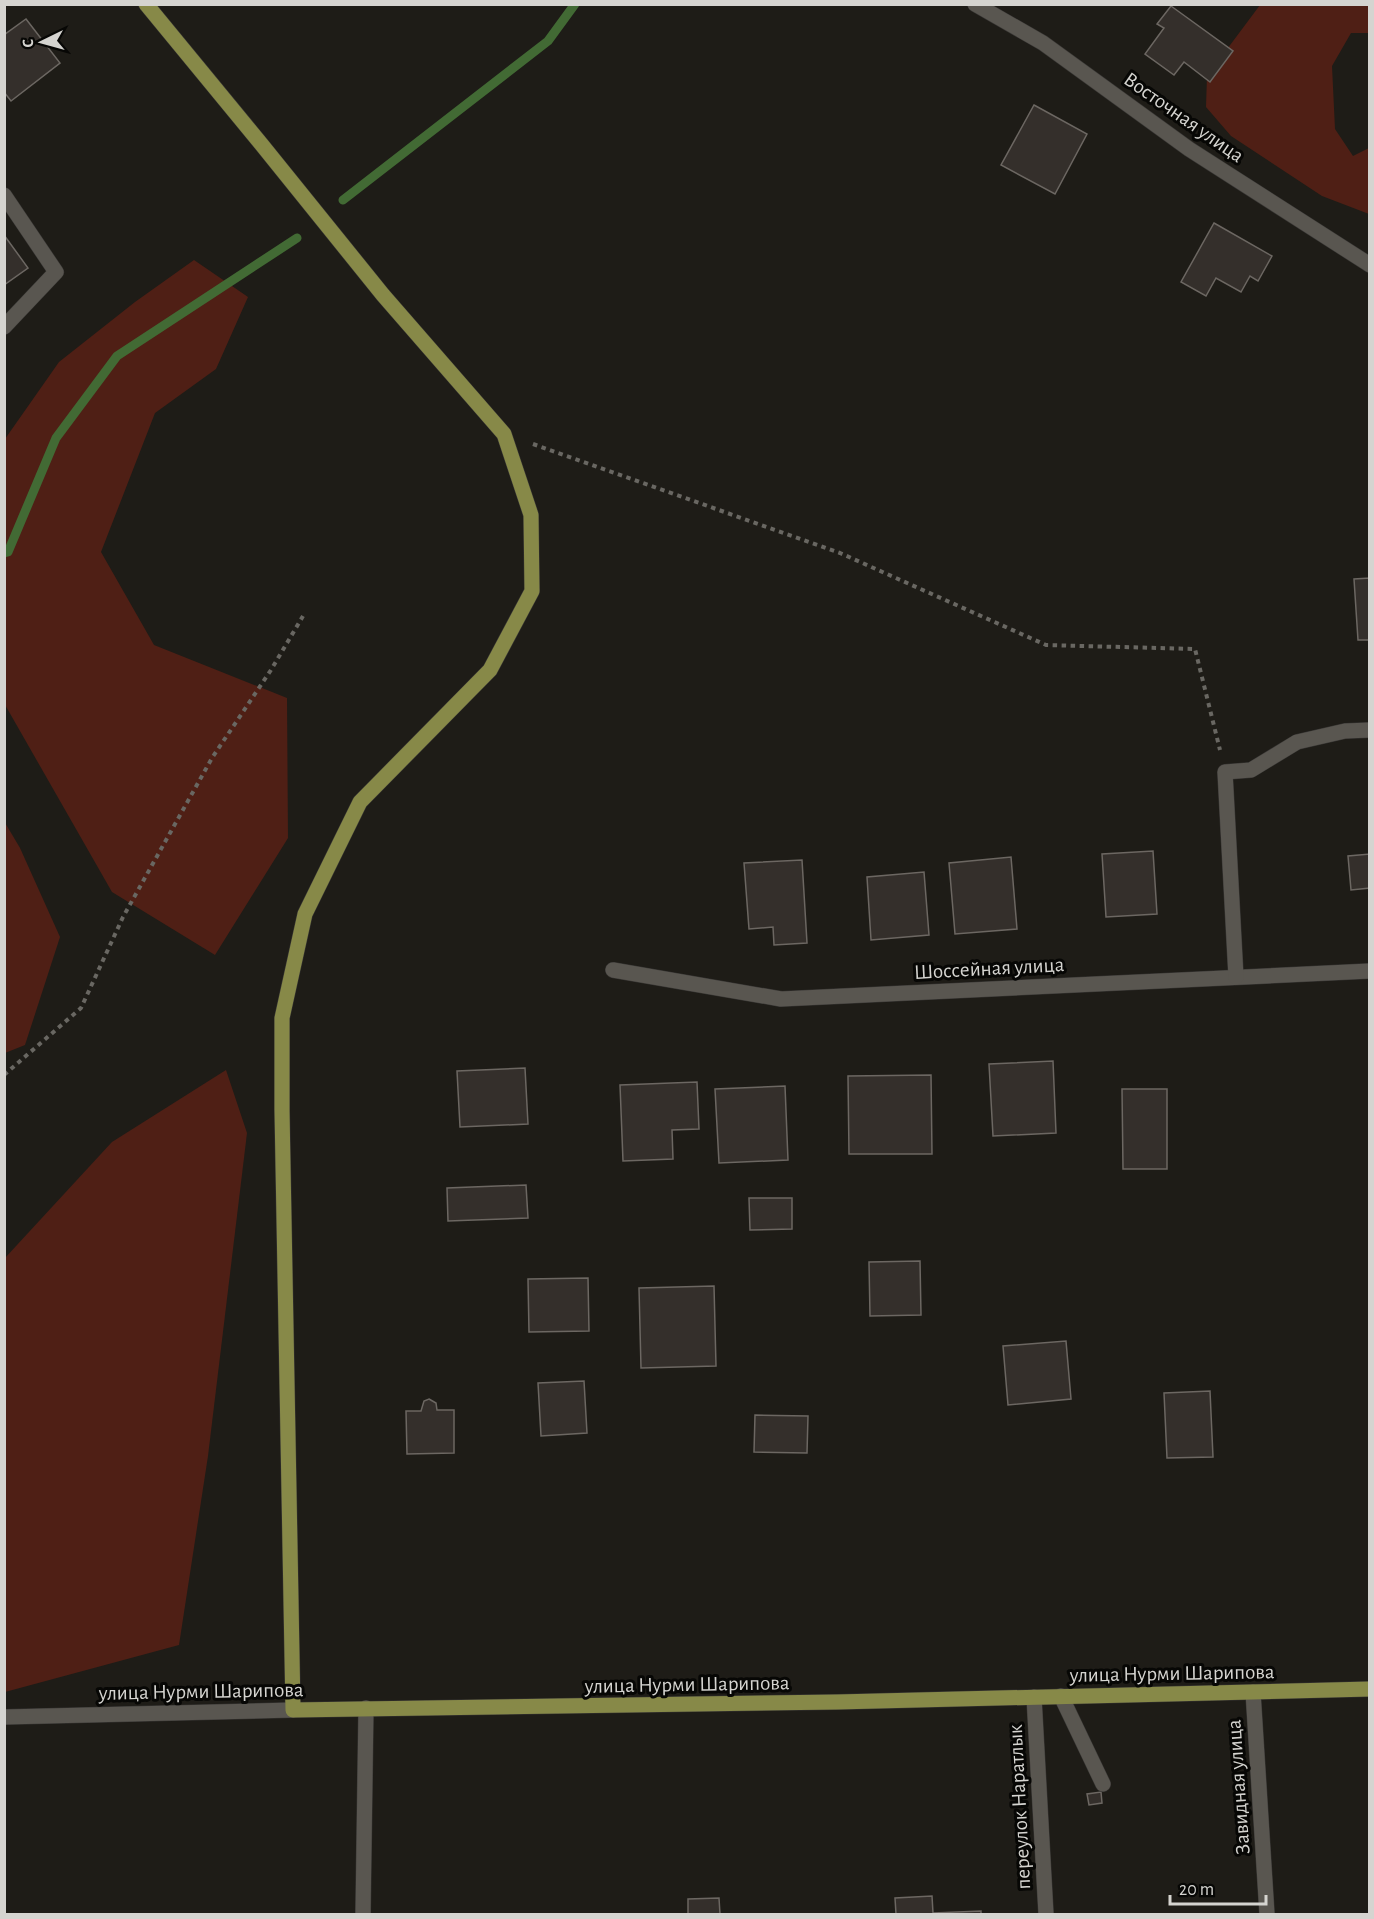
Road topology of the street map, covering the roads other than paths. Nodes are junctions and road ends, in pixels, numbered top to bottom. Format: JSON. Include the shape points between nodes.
{"nodes":[{"id":1,"x":146,"y":4,"type":"edge"},
{"id":2,"x":975,"y":4,"type":"edge"},
{"id":3,"x":4,"y":195,"type":"edge"},
{"id":4,"x":1370,"y":265,"type":"edge"},
{"id":5,"x":4,"y":327,"type":"edge"},
{"id":6,"x":1370,"y":730,"type":"edge"},
{"id":7,"x":614,"y":970,"type":"dead end"},
{"id":8,"x":1370,"y":971,"type":"edge"},
{"id":9,"x":1236,"y":977,"type":"junction"},
{"id":10,"x":1370,"y":1689,"type":"edge"},
{"id":11,"x":1253,"y":1692,"type":"junction"},
{"id":12,"x":1061,"y":1696,"type":"junction"},
{"id":13,"x":1034,"y":1697,"type":"junction"},
{"id":14,"x":366,"y":1708,"type":"junction"},
{"id":15,"x":293,"y":1710,"type":"junction"},
{"id":16,"x":4,"y":1717,"type":"edge"},
{"id":17,"x":1103,"y":1784,"type":"dead end"},
{"id":18,"x":363,"y":1914,"type":"edge"},
{"id":19,"x":1046,"y":1914,"type":"edge"},
{"id":20,"x":1267,"y":1914,"type":"edge"}],
"edges":[{"from":1,"to":15,"type":"main road","via":[[383,295],[504,434],[531,515],[532,591],[490,670],[360,802],[305,914],[282,1018]]},
{"from":2,"to":4,"type":"street","name":"Восточная улица","via":[[1043,43],[1189,149]]},
{"from":3,"to":5,"type":"street","via":[[56,272]]},
{"from":6,"to":9,"type":"street","via":[[1345,731],[1297,742],[1251,770],[1225,772]]},
{"from":7,"to":9,"type":"street","name":"Шоссейная улица","via":[[781,999]]},
{"from":8,"to":9,"type":"street","name":"Шоссейная улица"},
{"from":10,"to":11,"type":"main road","name":"улица Нурми Шарипова"},
{"from":11,"to":12,"type":"main road","name":"улица Нурми Шарипова"},
{"from":11,"to":20,"type":"street","name":"Завидная улица"},
{"from":12,"to":13,"type":"main road","name":"улица Нурми Шарипова"},
{"from":12,"to":17,"type":"street"},
{"from":13,"to":14,"type":"main road","name":"улица Нурми Шарипова"},
{"from":13,"to":19,"type":"street","name":"переулок Наратлык"},
{"from":14,"to":15,"type":"main road","name":"улица Нурми Шарипова"},
{"from":14,"to":18,"type":"street"},
{"from":15,"to":16,"type":"street","name":"улица Нурми Шарипова"}]}
